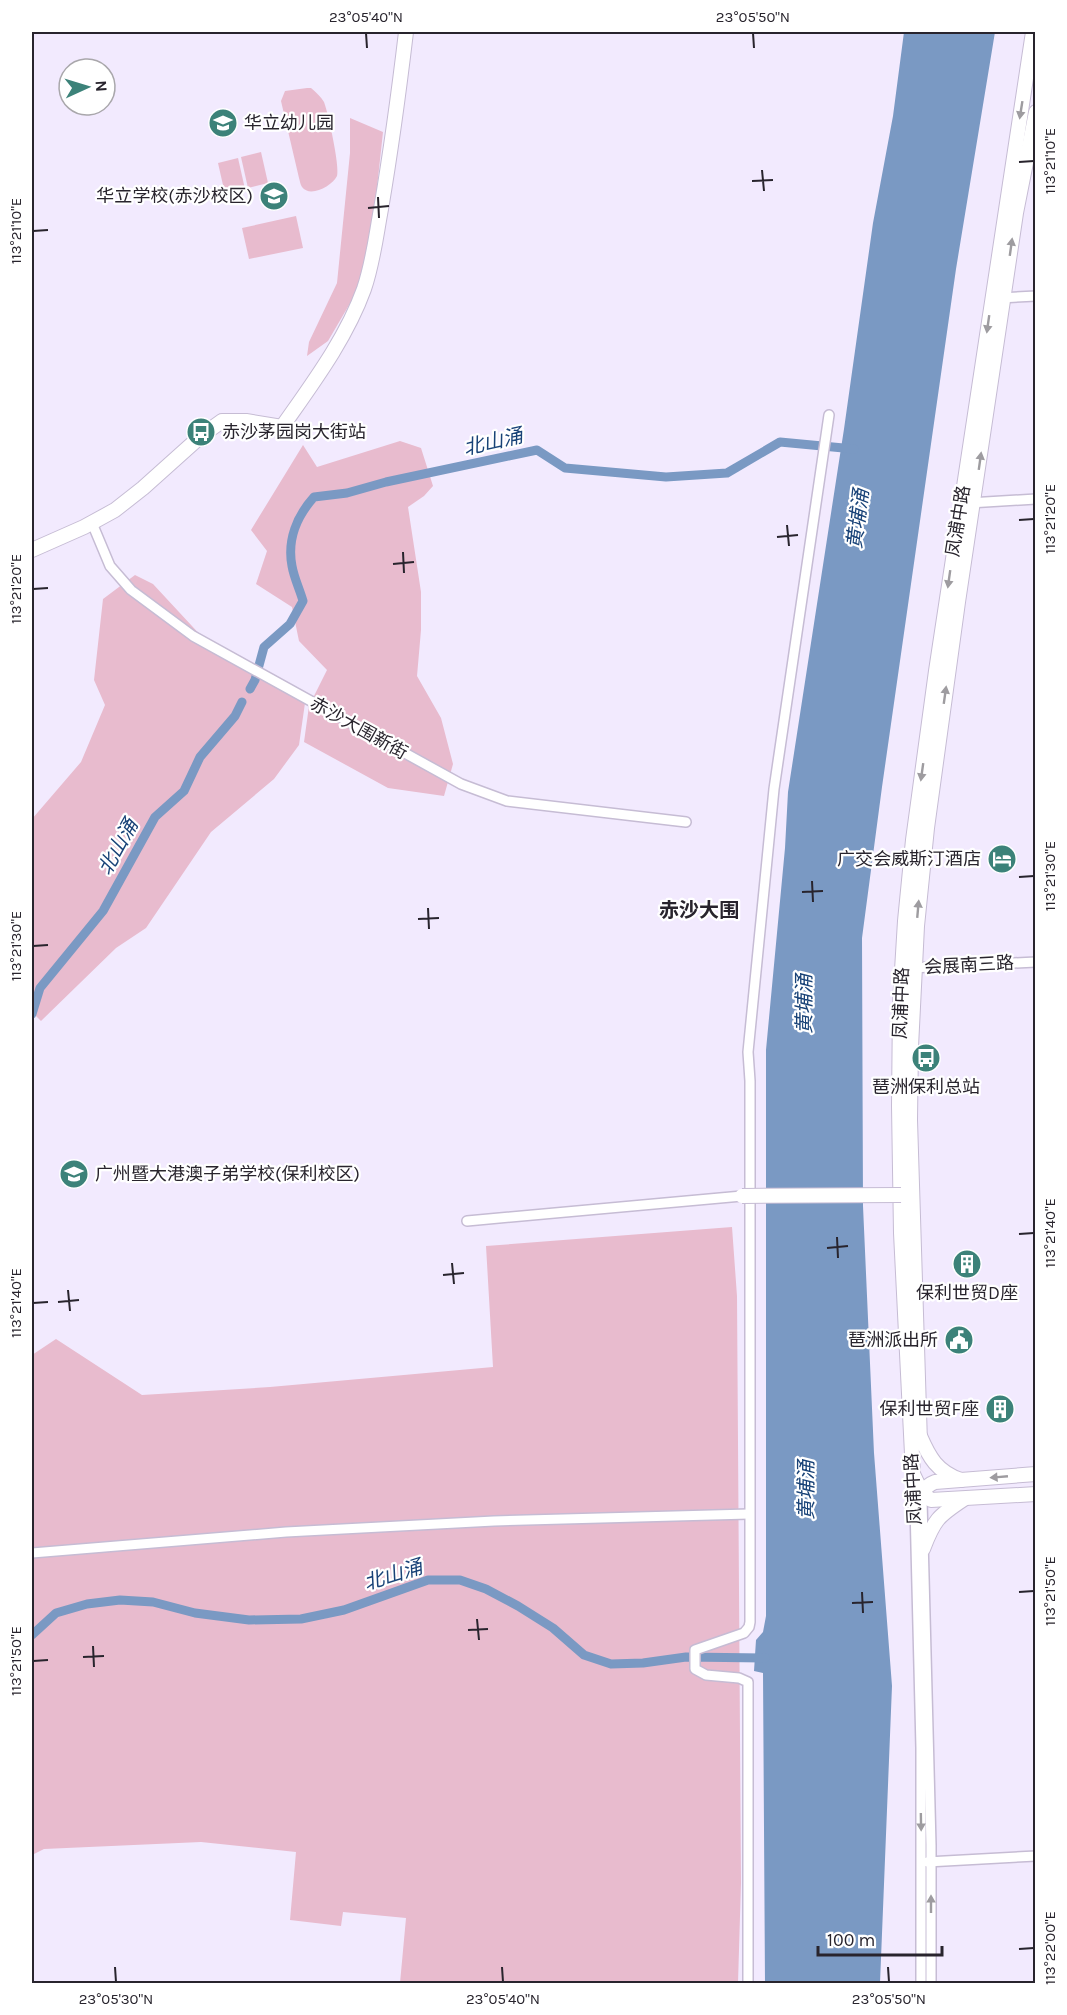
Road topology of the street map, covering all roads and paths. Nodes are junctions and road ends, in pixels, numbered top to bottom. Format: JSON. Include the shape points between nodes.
{"nodes":[{"id":1,"x":406,"y":32,"type":"edge"},
{"id":2,"x":1033,"y":32,"type":"edge"},
{"id":3,"x":1035,"y":112,"type":"edge"},
{"id":4,"x":1035,"y":296,"type":"edge"},
{"id":5,"x":998,"y":297,"type":"junction"},
{"id":6,"x":829,"y":415,"type":"dead end"},
{"id":7,"x":1035,"y":499,"type":"edge"},
{"id":8,"x":967,"y":503,"type":"junction"},
{"id":9,"x":92,"y":522,"type":"junction"},
{"id":10,"x":32,"y":550,"type":"edge"},
{"id":11,"x":686,"y":822,"type":"dead end"},
{"id":12,"x":1035,"y":962,"type":"edge"},
{"id":13,"x":908,"y":968,"type":"junction"},
{"id":14,"x":901,"y":1195,"type":"junction"},
{"id":15,"x":742,"y":1197,"type":"joint"},
{"id":16,"x":467,"y":1221,"type":"dead end"},
{"id":17,"x":920,"y":1436,"type":"junction"},
{"id":18,"x":913,"y":1474,"type":"junction"},
{"id":19,"x":1035,"y":1474,"type":"edge"},
{"id":20,"x":963,"y":1480,"type":"junction"},
{"id":21,"x":922,"y":1493,"type":"junction"},
{"id":22,"x":1035,"y":1494,"type":"edge"},
{"id":23,"x":964,"y":1499,"type":"junction"},
{"id":24,"x":915,"y":1511,"type":"junction"},
{"id":25,"x":749,"y":1514,"type":"junction"},
{"id":26,"x":923,"y":1549,"type":"junction"},
{"id":27,"x":32,"y":1553,"type":"edge"},
{"id":28,"x":1035,"y":1856,"type":"edge"},
{"id":29,"x":926,"y":1862,"type":"junction"},
{"id":30,"x":748,"y":1983,"type":"edge"},
{"id":31,"x":921,"y":1983,"type":"edge"},
{"id":32,"x":931,"y":1983,"type":"edge"}],
"edges":[{"from":1,"to":9,"type":"street","via":[[371,263],[358,302],[324,364],[282,427],[234,420],[218,423],[128,500]]},
{"from":2,"to":5,"type":"street","name":"凤浦中路","one_way":true},
{"from":5,"to":3,"type":"street","name":"凤浦中路","one_way":true},
{"from":4,"to":5,"type":"street"},
{"from":5,"to":8,"type":"street","name":"凤浦中路"},
{"from":6,"to":25,"type":"street","via":[[774,789],[748,1052]]},
{"from":7,"to":8,"type":"street"},
{"from":8,"to":13,"type":"street","name":"凤浦中路","via":[[915,820]]},
{"from":9,"to":10,"type":"street"},
{"from":9,"to":11,"type":"street","name":"赤沙大围新街","via":[[110,566],[131,591],[193,636],[460,784],[507,801]]},
{"from":12,"to":13,"type":"street","name":"会展南三路"},
{"from":13,"to":14,"type":"street","name":"凤浦中路","via":[[899,1106]]},
{"from":13,"to":17,"type":"street","name":"凤浦中路"},
{"from":14,"to":15,"type":"street","bridge":true},
{"from":14,"to":18,"type":"street","name":"凤浦中路"},
{"from":15,"to":16,"type":"street"},
{"from":17,"to":20,"type":"street","via":[[934,1464]]},
{"from":17,"to":21,"type":"street","name":"凤浦中路"},
{"from":18,"to":21,"type":"street"},
{"from":18,"to":24,"type":"street","name":"凤浦中路"},
{"from":19,"to":20,"type":"street","one_way":true},
{"from":20,"to":21,"type":"street","via":[[935,1482]]},
{"from":21,"to":23,"type":"street","via":[[932,1500]]},
{"from":21,"to":24,"type":"street"},
{"from":21,"to":26,"type":"street","name":"凤浦中路"},
{"from":22,"to":23,"type":"street"},
{"from":23,"to":26,"type":"street","via":[[940,1515]]},
{"from":24,"to":29,"type":"street","name":"凤浦中路","one_way":true},
{"from":25,"to":27,"type":"street","via":[[286,1532]]},
{"from":25,"to":30,"type":"street","via":[[749,1627],[735,1637],[695,1650],[695,1670],[748,1682]]},
{"from":26,"to":29,"type":"street","name":"凤浦中路"},
{"from":28,"to":29,"type":"street"},
{"from":29,"to":31,"type":"street","name":"凤浦中路"},
{"from":32,"to":29,"type":"street","name":"凤浦中路","one_way":true}]}
